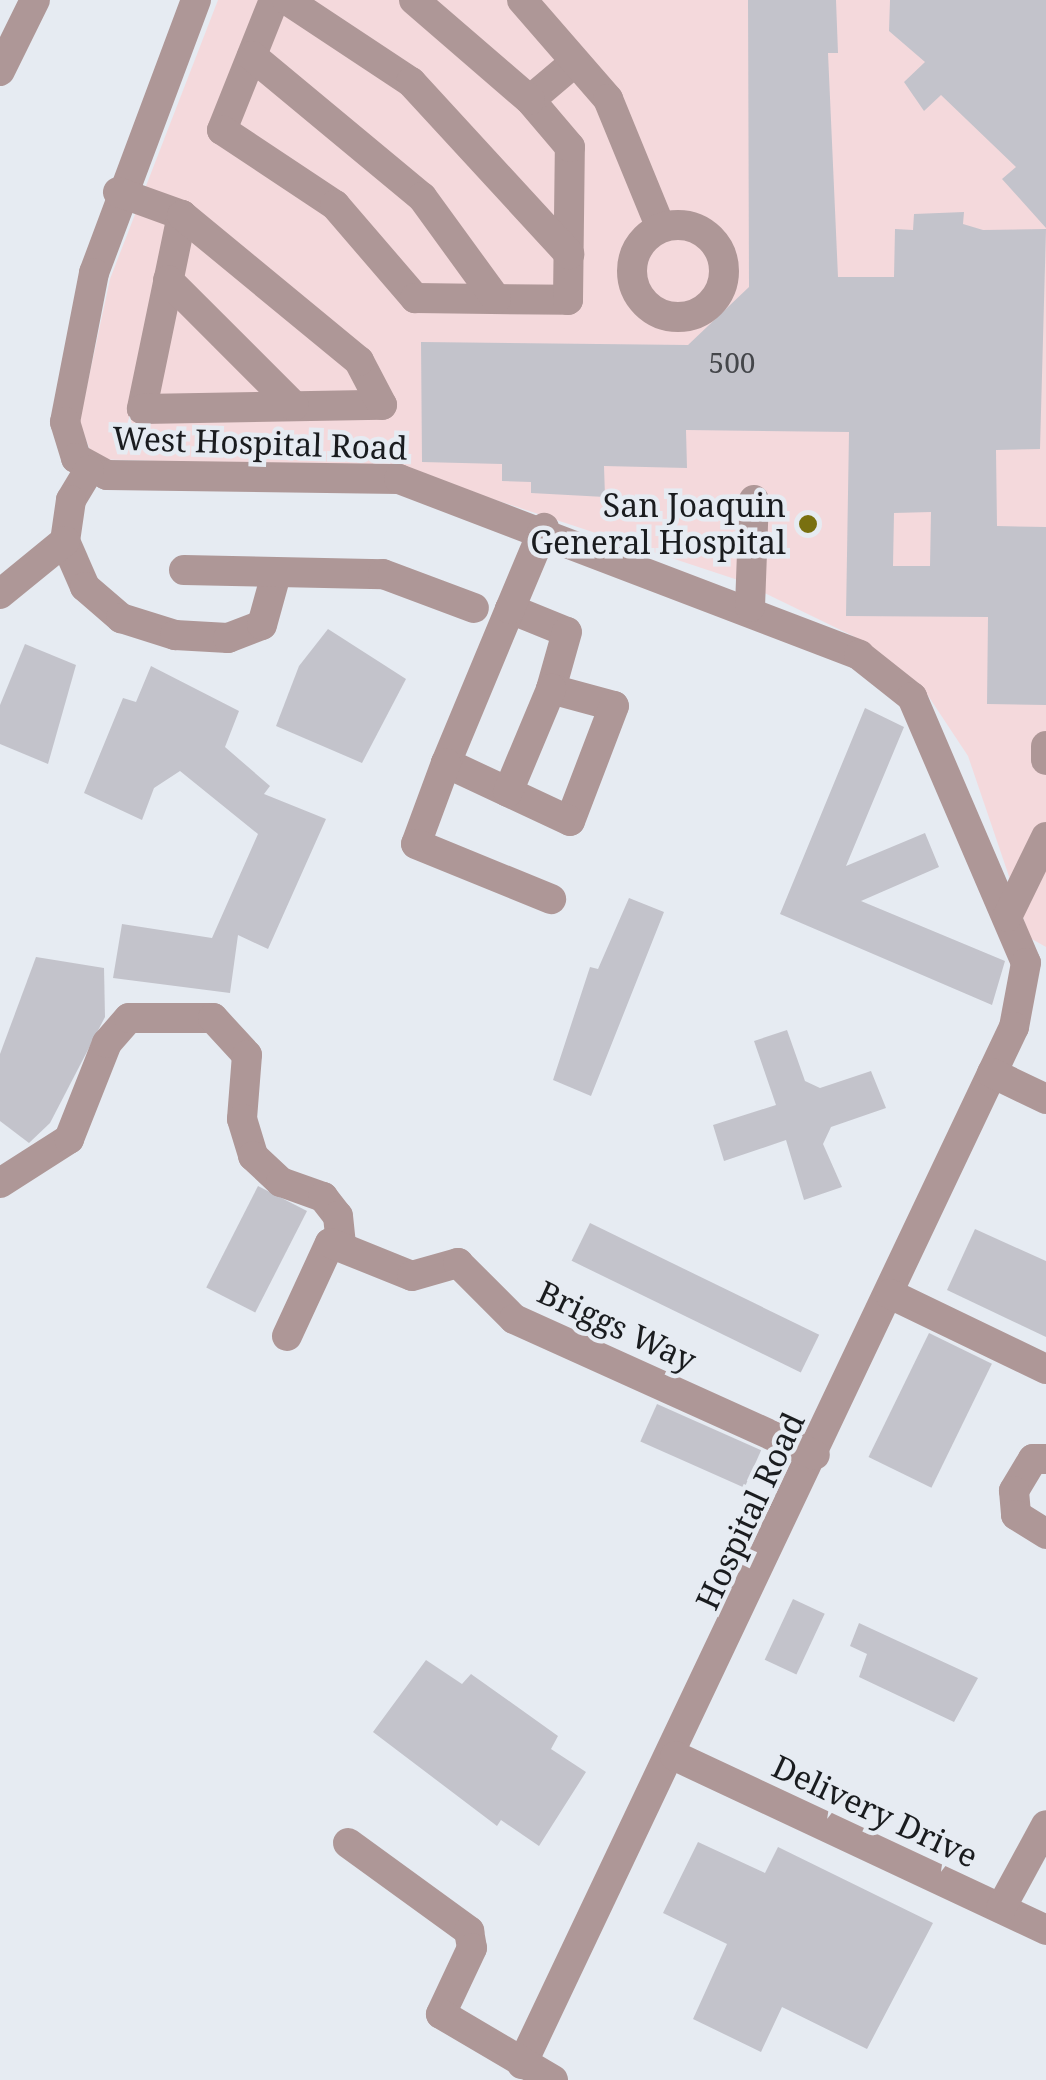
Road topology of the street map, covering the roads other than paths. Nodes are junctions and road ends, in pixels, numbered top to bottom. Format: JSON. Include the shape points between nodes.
{"nodes":[{"id":1,"x":35,"y":0,"type":"edge"},
{"id":2,"x":196,"y":0,"type":"edge"},
{"id":3,"x":274,"y":0,"type":"edge"},
{"id":4,"x":288,"y":0,"type":"edge"},
{"id":5,"x":414,"y":0,"type":"edge"},
{"id":6,"x":522,"y":0,"type":"edge"},
{"id":7,"x":252,"y":56,"type":"junction"},
{"id":8,"x":575,"y":62,"type":"junction"},
{"id":9,"x":0,"y":71,"type":"edge"},
{"id":10,"x":530,"y":100,"type":"junction"},
{"id":11,"x":118,"y":192,"type":"junction"},
{"id":12,"x":182,"y":215,"type":"junction"},
{"id":13,"x":661,"y":228,"type":"dead end"},
{"id":14,"x":569,"y":254,"type":"junction"},
{"id":15,"x":168,"y":280,"type":"junction"},
{"id":16,"x":496,"y":299,"type":"junction"},
{"id":17,"x":294,"y":406,"type":"junction"},
{"id":18,"x":89,"y":470,"type":"junction"},
{"id":19,"x":754,"y":500,"type":"dead end"},
{"id":20,"x":544,"y":528,"type":"junction"},
{"id":21,"x":65,"y":541,"type":"junction"},
{"id":22,"x":184,"y":570,"type":"dead end"},
{"id":23,"x":276,"y":574,"type":"junction"},
{"id":24,"x":0,"y":594,"type":"edge"},
{"id":25,"x":750,"y":607,"type":"junction"},
{"id":26,"x":474,"y":608,"type":"dead end"},
{"id":27,"x":510,"y":609,"type":"junction"},
{"id":28,"x":551,"y":689,"type":"junction"},
{"id":29,"x":1046,"y":746,"type":"edge"},
{"id":30,"x":1046,"y":760,"type":"edge"},
{"id":31,"x":446,"y":763,"type":"junction"},
{"id":32,"x":508,"y":792,"type":"junction"},
{"id":33,"x":1046,"y":837,"type":"edge"},
{"id":34,"x":1046,"y":888,"type":"edge"},
{"id":35,"x":551,"y":900,"type":"dead end"},
{"id":36,"x":1007,"y":917,"type":"junction"},
{"id":37,"x":1036,"y":981,"type":"edge"},
{"id":38,"x":992,"y":1073,"type":"junction"},
{"id":39,"x":1046,"y":1099,"type":"edge"},
{"id":40,"x":0,"y":1183,"type":"edge"},
{"id":41,"x":341,"y":1247,"type":"junction"},
{"id":42,"x":890,"y":1294,"type":"junction"},
{"id":43,"x":287,"y":1336,"type":"dead end"},
{"id":44,"x":1046,"y":1369,"type":"edge"},
{"id":45,"x":815,"y":1454,"type":"junction"},
{"id":46,"x":1046,"y":1459,"type":"edge"},
{"id":47,"x":1046,"y":1534,"type":"edge"},
{"id":48,"x":675,"y":1756,"type":"junction"},
{"id":49,"x":1046,"y":1825,"type":"edge"},
{"id":50,"x":348,"y":1843,"type":"dead end"},
{"id":51,"x":1002,"y":1908,"type":"junction"},
{"id":52,"x":1046,"y":1930,"type":"edge"},
{"id":53,"x":522,"y":2064,"type":"junction"},
{"id":54,"x":553,"y":2080,"type":"edge"}],
"edges":[{"from":1,"to":9,"type":"street"},
{"from":2,"to":11,"type":"street","name":"West Hospital Road"},
{"from":3,"to":7,"type":"street"},
{"from":4,"to":14,"type":"street","via":[[411,82]]},
{"from":5,"to":10,"type":"street"},
{"from":6,"to":8,"type":"street"},
{"from":7,"to":16,"type":"street","via":[[422,197]]},
{"from":7,"to":16,"type":"street","via":[[222,130],[334,205],[415,298]]},
{"from":8,"to":10,"type":"street"},
{"from":8,"to":13,"type":"street","via":[[608,99]]},
{"from":10,"to":14,"type":"street","via":[[570,147]]},
{"from":11,"to":12,"type":"street"},
{"from":11,"to":18,"type":"street","name":"West Hospital Road","via":[[69,385],[68,442]]},
{"from":12,"to":15,"type":"street"},
{"from":12,"to":17,"type":"street","via":[[359,361],[382,405]]},
{"from":14,"to":16,"type":"street","via":[[568,300]]},
{"from":15,"to":17,"type":"street"},
{"from":15,"to":17,"type":"street","via":[[142,409]]},
{"from":18,"to":20,"type":"street","name":"West Hospital Road","via":[[398,479]]},
{"from":18,"to":21,"type":"street","via":[[71,500]]},
{"from":19,"to":25,"type":"street"},
{"from":20,"to":25,"type":"street","name":"West Hospital Road"},
{"from":20,"to":27,"type":"street"},
{"from":21,"to":23,"type":"street","via":[[97,597],[122,618],[175,636],[228,638],[262,626]]},
{"from":21,"to":24,"type":"street"},
{"from":22,"to":23,"type":"street"},
{"from":23,"to":26,"type":"street","via":[[383,574]]},
{"from":25,"to":36,"type":"street","name":"West Hospital Road","via":[[859,655],[912,698]]},
{"from":27,"to":28,"type":"street","via":[[567,632]]},
{"from":27,"to":31,"type":"street"},
{"from":28,"to":32,"type":"street"},
{"from":28,"to":32,"type":"street","via":[[614,706],[570,820]]},
{"from":29,"to":30,"type":"street"},
{"from":31,"to":32,"type":"street"},
{"from":31,"to":35,"type":"street","via":[[416,844]]},
{"from":33,"to":36,"type":"street"},
{"from":34,"to":36,"type":"street"},
{"from":36,"to":37,"type":"street","name":"West Hospital Road"},
{"from":37,"to":38,"type":"street","name":"Hospital Road"},
{"from":38,"to":39,"type":"street"},
{"from":38,"to":42,"type":"street","name":"Hospital Road"},
{"from":40,"to":41,"type":"street","via":[[70,1139],[107,1043],[129,1018],[214,1018],[247,1055],[242,1119],[253,1156],[281,1182],[322,1197],[338,1216]]},
{"from":41,"to":43,"type":"street","via":[[330,1243]]},
{"from":41,"to":45,"type":"street","name":"Briggs Way","via":[[412,1276],[458,1263],[514,1319]]},
{"from":42,"to":44,"type":"street"},
{"from":42,"to":45,"type":"street","name":"Hospital Road"},
{"from":45,"to":48,"type":"street","name":"Hospital Road"},
{"from":46,"to":47,"type":"street","via":[[1033,1459],[1014,1492],[1016,1515]]},
{"from":48,"to":51,"type":"street","name":"Delivery Drive"},
{"from":48,"to":53,"type":"street","name":"Hospital Road"},
{"from":49,"to":51,"type":"street"},
{"from":50,"to":53,"type":"street","via":[[469,1930],[472,1948],[440,2014]]},
{"from":51,"to":52,"type":"street","name":"Delivery Drive"},
{"from":53,"to":54,"type":"street"}]}
